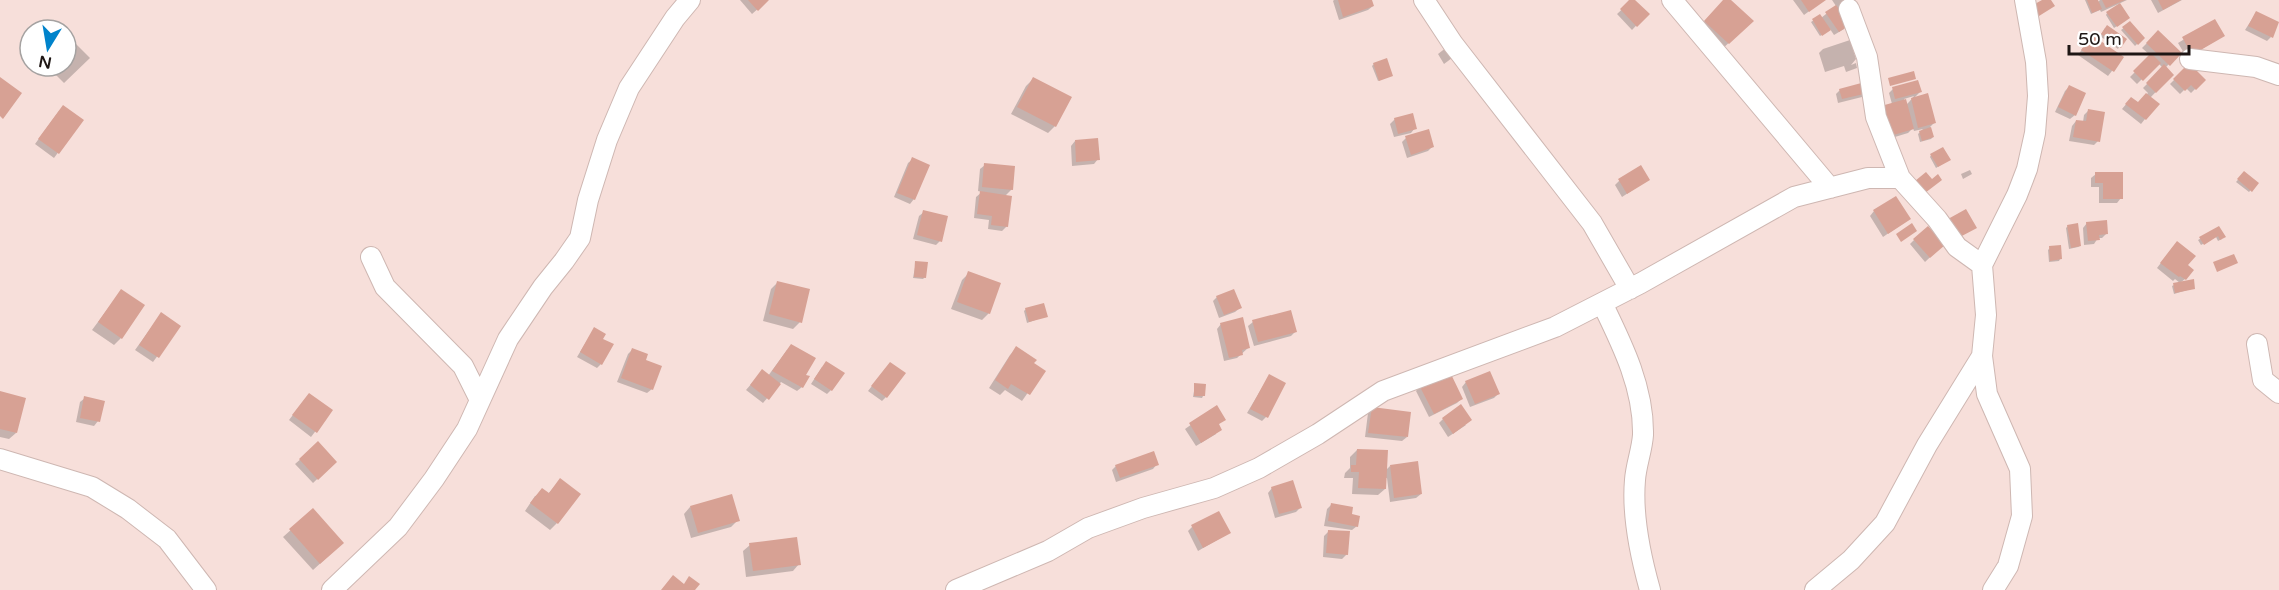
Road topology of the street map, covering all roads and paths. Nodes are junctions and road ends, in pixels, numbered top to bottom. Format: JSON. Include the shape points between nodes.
{"nodes":[{"id":1,"x":690,"y":0,"type":"edge"},
{"id":2,"x":1424,"y":0,"type":"edge"},
{"id":3,"x":1672,"y":0,"type":"edge"},
{"id":4,"x":2025,"y":0,"type":"edge"},
{"id":5,"x":1849,"y":9,"type":"dead end"},
{"id":6,"x":2190,"y":59,"type":"dead end"},
{"id":7,"x":2279,"y":75,"type":"edge"},
{"id":8,"x":1900,"y":178,"type":"junction"},
{"id":9,"x":1830,"y":188,"type":"junction"},
{"id":10,"x":370,"y":257,"type":"dead end"},
{"id":11,"x":1982,"y":265,"type":"junction"},
{"id":12,"x":1630,"y":289,"type":"junction"},
{"id":13,"x":1602,"y":303,"type":"junction"},
{"id":14,"x":2257,"y":344,"type":"dead end"},
{"id":15,"x":1982,"y":356,"type":"junction"},
{"id":16,"x":2279,"y":393,"type":"edge"},
{"id":17,"x":480,"y":400,"type":"junction"},
{"id":18,"x":0,"y":459,"type":"edge"},
{"id":19,"x":206,"y":590,"type":"edge"},
{"id":20,"x":332,"y":590,"type":"edge"},
{"id":21,"x":956,"y":590,"type":"edge"},
{"id":22,"x":1650,"y":590,"type":"edge"},
{"id":23,"x":1815,"y":590,"type":"edge"},
{"id":24,"x":1993,"y":590,"type":"edge"}],
"edges":[{"from":1,"to":17,"type":"street","via":[[629,88],[588,200],[580,238],[508,339]]},
{"from":2,"to":12,"type":"street","via":[[1453,44],[1592,223]]},
{"from":3,"to":9,"type":"street"},
{"from":4,"to":11,"type":"street","via":[[2038,96],[2035,133],[2017,195]]},
{"from":5,"to":8,"type":"street","via":[[1867,57],[1876,117]]},
{"from":6,"to":7,"type":"street","via":[[2256,67]]},
{"from":8,"to":9,"type":"street","via":[[1868,178]]},
{"from":8,"to":11,"type":"street","via":[[1957,247]]},
{"from":9,"to":12,"type":"street","via":[[1794,197]]},
{"from":10,"to":17,"type":"street","via":[[385,287],[463,366]]},
{"from":11,"to":15,"type":"street","via":[[1986,315]]},
{"from":12,"to":13,"type":"street"},
{"from":13,"to":21,"type":"street","via":[[1555,327],[1383,391],[1318,434],[1214,488],[1088,528],[1048,552]]},
{"from":13,"to":22,"type":"street","via":[[1622,344],[1638,392],[1643,435],[1635,481],[1638,531]]},
{"from":14,"to":16,"type":"street","via":[[2263,380]]},
{"from":15,"to":23,"type":"street","via":[[1885,523],[1851,560]]},
{"from":15,"to":24,"type":"street","via":[[1987,394],[2020,469],[2022,516],[2008,566]]},
{"from":17,"to":20,"type":"street","via":[[434,479],[398,527]]},
{"from":18,"to":19,"type":"street","via":[[92,487],[128,509],[168,539]]}]}
